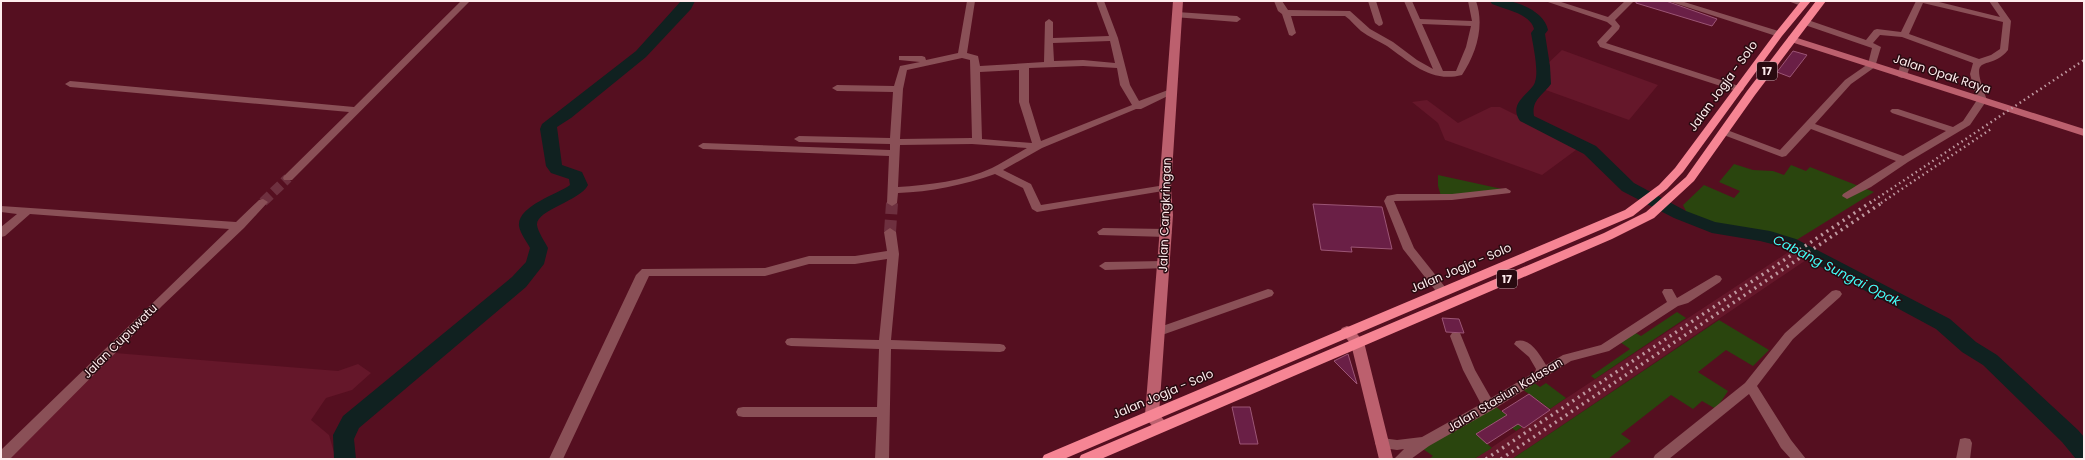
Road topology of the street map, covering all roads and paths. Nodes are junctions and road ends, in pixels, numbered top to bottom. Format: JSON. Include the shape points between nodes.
{"nodes":[{"id":1,"x":466,"y":1,"type":"edge"},
{"id":2,"x":970,"y":1,"type":"edge"},
{"id":3,"x":974,"y":1,"type":"edge"},
{"id":4,"x":1100,"y":1,"type":"edge"},
{"id":5,"x":1178,"y":1,"type":"edge"},
{"id":6,"x":1278,"y":1,"type":"edge"},
{"id":7,"x":1372,"y":1,"type":"edge"},
{"id":8,"x":1408,"y":1,"type":"edge"},
{"id":9,"x":1472,"y":1,"type":"edge"},
{"id":10,"x":1549,"y":1,"type":"edge"},
{"id":11,"x":1630,"y":1,"type":"edge"},
{"id":12,"x":1672,"y":1,"type":"edge"},
{"id":13,"x":1792,"y":1,"type":"edge"},
{"id":14,"x":1821,"y":1,"type":"edge"},
{"id":15,"x":1920,"y":1,"type":"edge"},
{"id":16,"x":1926,"y":1,"type":"edge"},
{"id":17,"x":1991,"y":2,"type":"edge"},
{"id":18,"x":1696,"y":4,"type":"edge"},
{"id":19,"x":1804,"y":4,"type":"edge"},
{"id":20,"x":1813,"y":11,"type":"junction"},
{"id":21,"x":1286,"y":13,"type":"junction"},
{"id":22,"x":1177,"y":15,"type":"junction"},
{"id":23,"x":1238,"y":19,"type":"dead end"},
{"id":24,"x":1417,"y":20,"type":"junction"},
{"id":25,"x":1610,"y":20,"type":"junction"},
{"id":26,"x":2007,"y":21,"type":"junction"},
{"id":27,"x":1049,"y":22,"type":"dead end"},
{"id":28,"x":1805,"y":22,"type":"junction"},
{"id":29,"x":1379,"y":23,"type":"dead end"},
{"id":30,"x":1476,"y":24,"type":"junction"},
{"id":31,"x":1292,"y":33,"type":"dead end"},
{"id":32,"x":1779,"y":34,"type":"junction"},
{"id":33,"x":1904,"y":35,"type":"junction"},
{"id":34,"x":1114,"y":38,"type":"junction"},
{"id":35,"x":1791,"y":39,"type":"junction"},
{"id":36,"x":1050,"y":41,"type":"junction"},
{"id":37,"x":1868,"y":44,"type":"junction"},
{"id":38,"x":962,"y":55,"type":"junction"},
{"id":39,"x":902,"y":58,"type":"dead end"},
{"id":40,"x":936,"y":61,"type":"junction"},
{"id":41,"x":1906,"y":62,"type":"dead end"},
{"id":42,"x":1979,"y":62,"type":"junction"},
{"id":43,"x":1049,"y":63,"type":"junction"},
{"id":44,"x":1872,"y":65,"type":"junction"},
{"id":45,"x":1120,"y":66,"type":"junction"},
{"id":46,"x":1023,"y":67,"type":"junction"},
{"id":47,"x":975,"y":69,"type":"junction"},
{"id":48,"x":1440,"y":74,"type":"junction"},
{"id":49,"x":1902,"y":74,"type":"junction"},
{"id":50,"x":70,"y":84,"type":"dead end"},
{"id":51,"x":837,"y":88,"type":"dead end"},
{"id":52,"x":1738,"y":89,"type":"junction"},
{"id":53,"x":898,"y":90,"type":"junction"},
{"id":54,"x":1171,"y":92,"type":"junction"},
{"id":55,"x":1982,"y":100,"type":"junction"},
{"id":56,"x":1138,"y":107,"type":"junction"},
{"id":57,"x":358,"y":110,"type":"junction"},
{"id":58,"x":1895,"y":111,"type":"dead end"},
{"id":59,"x":1810,"y":125,"type":"junction"},
{"id":60,"x":1955,"y":131,"type":"junction"},
{"id":61,"x":1724,"y":132,"type":"junction"},
{"id":62,"x":2084,"y":132,"type":"edge"},
{"id":63,"x":799,"y":139,"type":"dead end"},
{"id":64,"x":977,"y":141,"type":"junction"},
{"id":65,"x":895,"y":145,"type":"junction"},
{"id":66,"x":703,"y":146,"type":"dead end"},
{"id":67,"x":1038,"y":146,"type":"junction"},
{"id":68,"x":1904,"y":160,"type":"junction"},
{"id":69,"x":995,"y":170,"type":"junction"},
{"id":70,"x":288,"y":178,"type":"tunnel mouth"},
{"id":71,"x":1165,"y":188,"type":"junction"},
{"id":72,"x":893,"y":190,"type":"junction"},
{"id":73,"x":1506,"y":191,"type":"dead end"},
{"id":74,"x":1847,"y":196,"type":"dead end"},
{"id":75,"x":263,"y":202,"type":"tunnel mouth"},
{"id":76,"x":892,"y":203,"type":"tunnel mouth"},
{"id":77,"x":1,"y":209,"type":"edge"},
{"id":78,"x":26,"y":212,"type":"junction"},
{"id":79,"x":240,"y":226,"type":"junction"},
{"id":80,"x":890,"y":232,"type":"tunnel mouth"},
{"id":81,"x":1103,"y":232,"type":"dead end"},
{"id":82,"x":1,"y":233,"type":"edge"},
{"id":83,"x":1166,"y":233,"type":"junction"},
{"id":84,"x":893,"y":254,"type":"junction"},
{"id":85,"x":1164,"y":265,"type":"junction"},
{"id":86,"x":1105,"y":266,"type":"dead end"},
{"id":87,"x":1716,"y":279,"type":"dead end"},
{"id":88,"x":1443,"y":292,"type":"junction"},
{"id":89,"x":1268,"y":293,"type":"dead end"},
{"id":90,"x":1836,"y":294,"type":"dead end"},
{"id":91,"x":1158,"y":332,"type":"junction"},
{"id":92,"x":1347,"y":332,"type":"junction"},
{"id":93,"x":1456,"y":336,"type":"dead end"},
{"id":94,"x":791,"y":342,"type":"dead end"},
{"id":95,"x":1357,"y":342,"type":"junction"},
{"id":96,"x":885,"y":344,"type":"junction"},
{"id":97,"x":1520,"y":344,"type":"dead end"},
{"id":98,"x":1000,"y":348,"type":"dead end"},
{"id":99,"x":1540,"y":375,"type":"junction"},
{"id":100,"x":1750,"y":386,"type":"junction"},
{"id":101,"x":1489,"y":406,"type":"junction"},
{"id":102,"x":743,"y":412,"type":"dead end"},
{"id":103,"x":882,"y":412,"type":"junction"},
{"id":104,"x":1157,"y":420,"type":"junction"},
{"id":105,"x":1382,"y":442,"type":"junction"},
{"id":106,"x":1424,"y":442,"type":"junction"},
{"id":107,"x":1965,"y":443,"type":"dead end"},
{"id":108,"x":1,"y":459,"type":"edge"},
{"id":109,"x":556,"y":459,"type":"edge"},
{"id":110,"x":882,"y":459,"type":"edge"},
{"id":111,"x":1049,"y":459,"type":"edge"},
{"id":112,"x":1086,"y":459,"type":"edge"},
{"id":113,"x":1386,"y":459,"type":"edge"},
{"id":114,"x":1402,"y":459,"type":"edge"},
{"id":115,"x":1660,"y":459,"type":"edge"},
{"id":116,"x":1799,"y":459,"type":"edge"},
{"id":117,"x":1963,"y":459,"type":"edge"}],
"edges":[{"from":1,"to":57,"type":"street"},
{"from":2,"to":3,"type":"street"},
{"from":2,"to":38,"type":"street"},
{"from":4,"to":34,"type":"street"},
{"from":5,"to":22,"type":"main road","name":"Jalan Cangkringan"},
{"from":6,"to":21,"type":"street","via":[[1282,11]]},
{"from":7,"to":29,"type":"street"},
{"from":8,"to":24,"type":"street"},
{"from":9,"to":30,"type":"street"},
{"from":10,"to":25,"type":"street"},
{"from":11,"to":25,"type":"street"},
{"from":12,"to":18,"type":"street"},
{"from":13,"to":19,"type":"street"},
{"from":14,"to":20,"type":"highway","name":"Jalan Jogja - Solo","number":"17"},
{"from":15,"to":33,"type":"street"},
{"from":16,"to":26,"type":"street"},
{"from":17,"to":26,"type":"street"},
{"from":18,"to":32,"type":"street"},
{"from":19,"to":20,"type":"highway"},
{"from":19,"to":32,"type":"highway","name":"Jalan Jogja - Solo","number":"17"},
{"from":20,"to":28,"type":"highway","name":"Jalan Jogja - Solo","number":"17"},
{"from":21,"to":31,"type":"street"},
{"from":21,"to":48,"type":"street","via":[[1348,13],[1361,27],[1423,68]]},
{"from":22,"to":23,"type":"street"},
{"from":22,"to":54,"type":"main road","name":"Jalan Cangkringan"},
{"from":24,"to":30,"type":"street"},
{"from":24,"to":48,"type":"street"},
{"from":25,"to":52,"type":"street","via":[[1616,29],[1601,42],[1603,45]]},
{"from":26,"to":42,"type":"street","via":[[2004,50],[1990,60]]},
{"from":27,"to":36,"type":"street"},
{"from":28,"to":35,"type":"highway","name":"Jalan Jogja - Solo","number":"17"},
{"from":28,"to":37,"type":"street"},
{"from":30,"to":48,"type":"street","via":[[1467,59],[1459,73]]},
{"from":32,"to":52,"type":"highway","name":"Jalan Jogja - Solo","number":"17"},
{"from":33,"to":37,"type":"street","via":[[1877,32]]},
{"from":33,"to":42,"type":"street"},
{"from":34,"to":36,"type":"street"},
{"from":34,"to":45,"type":"street"},
{"from":35,"to":44,"type":"main road","name":"Jalan Opak Raya"},
{"from":35,"to":61,"type":"highway","name":"Jalan Jogja - Solo","number":"17"},
{"from":36,"to":43,"type":"street"},
{"from":37,"to":44,"type":"street","via":[[1877,48]]},
{"from":38,"to":40,"type":"street"},
{"from":38,"to":47,"type":"street","via":[[975,58]]},
{"from":39,"to":40,"type":"street"},
{"from":40,"to":53,"type":"street","via":[[903,68]]},
{"from":41,"to":49,"type":"street"},
{"from":42,"to":55,"type":"street","via":[[1974,72]]},
{"from":43,"to":45,"type":"street"},
{"from":43,"to":46,"type":"street","via":[[1026,64]]},
{"from":44,"to":49,"type":"main road","name":"Jalan Opak Raya"},
{"from":44,"to":59,"type":"street","via":[[1848,82]]},
{"from":45,"to":56,"type":"street","via":[[1125,85]]},
{"from":46,"to":47,"type":"street"},
{"from":46,"to":67,"type":"street","via":[[1024,102]]},
{"from":47,"to":64,"type":"street"},
{"from":49,"to":55,"type":"main road","name":"Jalan Opak Raya"},
{"from":50,"to":57,"type":"street"},
{"from":51,"to":53,"type":"street"},
{"from":52,"to":88,"type":"highway","name":"Jalan Jogja - Solo","number":"17","via":[[1679,170],[1641,205],[1618,219]]},
{"from":53,"to":65,"type":"street"},
{"from":54,"to":56,"type":"street"},
{"from":54,"to":71,"type":"main road","name":"Jalan Cangkringan"},
{"from":55,"to":60,"type":"street","via":[[1967,123]]},
{"from":55,"to":62,"type":"main road","name":"Jalan Opak Raya"},
{"from":56,"to":67,"type":"street"},
{"from":57,"to":70,"type":"street"},
{"from":58,"to":60,"type":"street"},
{"from":59,"to":61,"type":"street","via":[[1782,154]]},
{"from":59,"to":68,"type":"street"},
{"from":60,"to":68,"type":"street"},
{"from":61,"to":95,"type":"highway","name":"Jalan Jogja - Solo","number":"17","via":[[1696,173],[1677,193],[1655,212],[1631,226]]},
{"from":63,"to":65,"type":"street"},
{"from":64,"to":65,"type":"street","via":[[941,140]]},
{"from":64,"to":67,"type":"street"},
{"from":65,"to":66,"type":"street"},
{"from":65,"to":72,"type":"street"},
{"from":67,"to":69,"type":"street"},
{"from":68,"to":74,"type":"street"},
{"from":69,"to":71,"type":"street","via":[[1027,186],[1037,209]]},
{"from":69,"to":72,"type":"street","via":[[949,184]]},
{"from":71,"to":83,"type":"main road","name":"Jalan Cangkringan"},
{"from":72,"to":76,"type":"street"},
{"from":73,"to":88,"type":"street","via":[[1452,197],[1397,197],[1389,201],[1409,249]]},
{"from":75,"to":79,"type":"street","name":"Jalan Cupuwatu"},
{"from":77,"to":78,"type":"street"},
{"from":78,"to":79,"type":"street"},
{"from":78,"to":82,"type":"street"},
{"from":79,"to":108,"type":"street","name":"Jalan Cupuwatu","via":[[158,303]]},
{"from":80,"to":84,"type":"street"},
{"from":81,"to":83,"type":"street"},
{"from":83,"to":85,"type":"main road","name":"Jalan Cangkringan"},
{"from":84,"to":96,"type":"street"},
{"from":84,"to":109,"type":"street","via":[[855,260],[809,260],[765,272],[646,272]]},
{"from":85,"to":86,"type":"street"},
{"from":85,"to":91,"type":"main road","name":"Jalan Cangkringan"},
{"from":87,"to":99,"type":"street","name":"Jalan Stasiun Kalasan","via":[[1684,300],[1671,297],[1605,348],[1567,358]]},
{"from":88,"to":92,"type":"highway","name":"Jalan Jogja - Solo","number":"17"},
{"from":89,"to":91,"type":"street"},
{"from":90,"to":100,"type":"street","via":[[1789,336]]},
{"from":91,"to":104,"type":"main road","name":"Jalan Cangkringan"},
{"from":92,"to":95,"type":"main road"},
{"from":92,"to":104,"type":"highway","name":"Jalan Jogja - Solo","number":"17"},
{"from":93,"to":101,"type":"street","via":[[1469,370]]},
{"from":94,"to":96,"type":"street"},
{"from":95,"to":104,"type":"highway","name":"Jalan Jogja - Solo","number":"17"},
{"from":95,"to":105,"type":"main road"},
{"from":96,"to":98,"type":"street"},
{"from":96,"to":103,"type":"street"},
{"from":97,"to":99,"type":"street","via":[[1539,362],[1542,369]]},
{"from":99,"to":101,"type":"street","name":"Jalan Stasiun Kalasan"},
{"from":100,"to":115,"type":"street"},
{"from":100,"to":116,"type":"street","via":[[1786,444]]},
{"from":101,"to":106,"type":"street","name":"Jalan Stasiun Kalasan"},
{"from":102,"to":103,"type":"street"},
{"from":103,"to":110,"type":"street"},
{"from":104,"to":111,"type":"highway","name":"Jalan Jogja - Solo","number":"17"},
{"from":104,"to":112,"type":"highway","name":"Jalan Jogja - Solo","number":"17"},
{"from":105,"to":106,"type":"street","via":[[1397,445]]},
{"from":105,"to":113,"type":"main road"},
{"from":106,"to":114,"type":"street","name":"Jalan Stasiun Kalasan"},
{"from":107,"to":117,"type":"street"}]}
